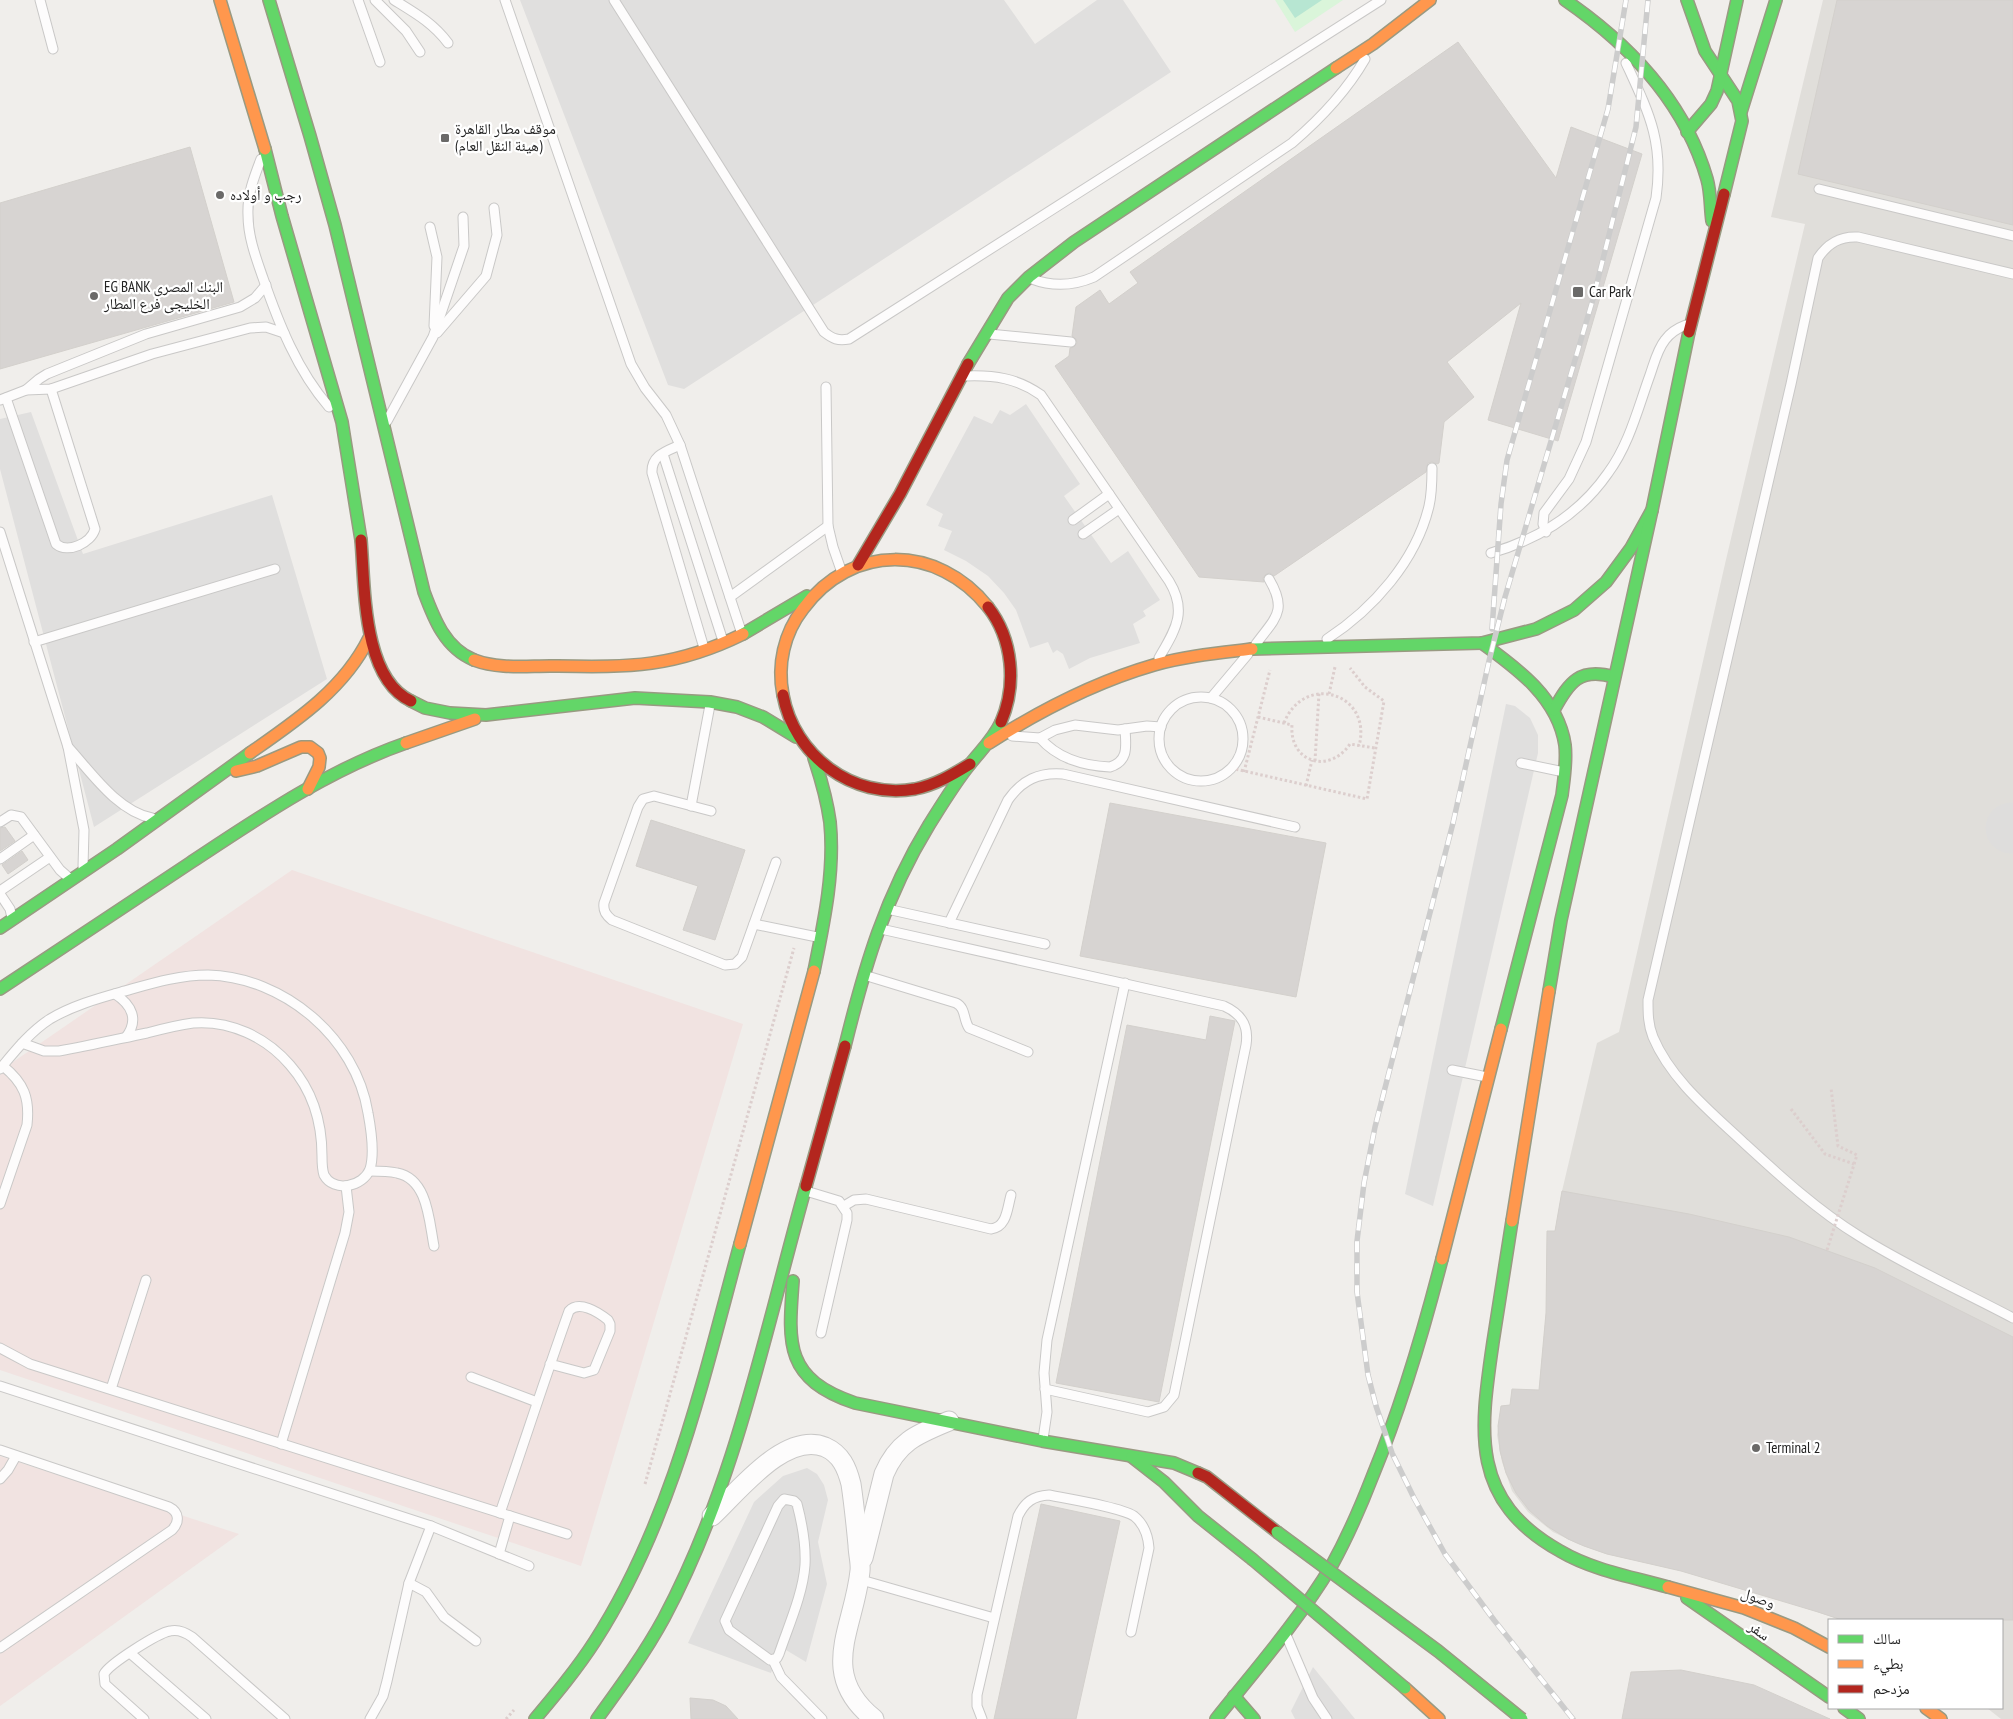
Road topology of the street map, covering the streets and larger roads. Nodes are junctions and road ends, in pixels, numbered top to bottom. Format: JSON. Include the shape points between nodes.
{"nodes":[{"id":1,"x":220,"y":0,"type":"edge"},
{"id":2,"x":269,"y":0,"type":"edge"},
{"id":3,"x":1430,"y":0,"type":"edge"},
{"id":4,"x":1565,"y":0,"type":"edge"},
{"id":5,"x":1687,"y":0,"type":"edge"},
{"id":6,"x":1737,"y":0,"type":"edge"},
{"id":7,"x":1776,"y":0,"type":"edge"},
{"id":8,"x":1721,"y":78,"type":"junction"},
{"id":9,"x":1741,"y":112,"type":"junction"},
{"id":10,"x":1687,"y":132,"type":"junction"},
{"id":11,"x":1714,"y":237,"type":"junction"},
{"id":12,"x":1652,"y":510,"type":"junction"},
{"id":13,"x":858,"y":565,"type":"junction"},
{"id":14,"x":816,"y":590,"type":"junction"},
{"id":15,"x":369,"y":638,"type":"junction"},
{"id":16,"x":1482,"y":643,"type":"junction"},
{"id":17,"x":1614,"y":677,"type":"junction"},
{"id":18,"x":1554,"y":710,"type":"junction"},
{"id":19,"x":486,"y":715,"type":"junction"},
{"id":20,"x":796,"y":736,"type":"junction"},
{"id":21,"x":989,"y":744,"type":"junction"},
{"id":22,"x":814,"y":758,"type":"junction"},
{"id":23,"x":970,"y":764,"type":"junction"},
{"id":24,"x":221,"y":774,"type":"junction"},
{"id":25,"x":308,"y":789,"type":"junction"},
{"id":26,"x":0,"y":928,"type":"edge"},
{"id":27,"x":0,"y":989,"type":"edge"},
{"id":28,"x":794,"y":1229,"type":"junction"},
{"id":29,"x":949,"y":1421,"type":"junction"},
{"id":30,"x":1131,"y":1456,"type":"junction"},
{"id":31,"x":711,"y":1517,"type":"junction"},
{"id":32,"x":859,"y":1575,"type":"junction"},
{"id":33,"x":1672,"y":1588,"type":"junction"},
{"id":34,"x":1828,"y":1646,"type":"edge"},
{"id":35,"x":1234,"y":1696,"type":"junction"},
{"id":36,"x":1828,"y":1697,"type":"edge"},
{"id":37,"x":1845,"y":1709,"type":"edge"},
{"id":38,"x":1927,"y":1709,"type":"edge"},
{"id":39,"x":535,"y":1719,"type":"edge"},
{"id":40,"x":597,"y":1719,"type":"edge"},
{"id":41,"x":874,"y":1719,"type":"edge"},
{"id":42,"x":1216,"y":1719,"type":"edge"},
{"id":43,"x":1254,"y":1719,"type":"edge"},
{"id":44,"x":1438,"y":1719,"type":"edge"},
{"id":45,"x":1522,"y":1719,"type":"edge"},
{"id":46,"x":1859,"y":1719,"type":"edge"},
{"id":47,"x":1941,"y":1719,"type":"edge"}],
"edges":[{"from":1,"to":15,"type":"main road","via":[[342,422],[359,521]]},
{"from":2,"to":14,"type":"main road","via":[[323,182],[428,603],[443,635],[461,655],[498,666],[614,667],[674,660],[724,642]]},
{"from":3,"to":13,"type":"main road","via":[[1374,44],[1074,242],[1008,298],[984,333],[900,494]]},
{"from":4,"to":10,"type":"main road","via":[[1614,38],[1662,89]]},
{"from":5,"to":8,"type":"main road","via":[[1705,51]]},
{"from":6,"to":8,"type":"main road"},
{"from":7,"to":9,"type":"main road","name":"وصول"},
{"from":8,"to":9,"type":"main road","via":[[1738,101]]},
{"from":8,"to":10,"type":"main road","via":[[1711,104]]},
{"from":9,"to":11,"type":"main road","name":"وصول","via":[[1742,121]]},
{"from":10,"to":11,"type":"main road","via":[[1707,180]]},
{"from":11,"to":12,"type":"main road","name":"وصول","via":[[1691,323]]},
{"from":12,"to":16,"type":"main road","via":[[1631,548],[1606,582],[1574,610],[1536,629]]},
{"from":12,"to":17,"type":"main road","name":"وصول"},
{"from":13,"to":14,"type":"main road"},
{"from":13,"to":21,"type":"main road","via":[[885,559],[937,566],[961,579],[981,596],[997,617],[1007,642],[1011,668],[1010,695]]},
{"from":14,"to":20,"type":"main road","via":[[796,615],[783,644],[779,676],[783,708]]},
{"from":15,"to":19,"type":"main road","via":[[390,684],[406,699],[425,708]]},
{"from":15,"to":24,"type":"main road","via":[[356,662],[329,692]]},
{"from":16,"to":18,"type":"main road","via":[[1507,660],[1542,693]]},
{"from":16,"to":21,"type":"main road","via":[[1252,649],[1155,665],[1069,697]]},
{"from":17,"to":18,"type":"main road","via":[[1596,672],[1578,677],[1565,690]]},
{"from":17,"to":33,"type":"main road","name":"وصول","via":[[1561,920],[1504,1260],[1482,1434],[1497,1490],[1507,1507],[1533,1535],[1565,1556]]},
{"from":18,"to":35,"type":"main road","via":[[1566,749],[1567,772],[1420,1344],[1394,1422],[1343,1544],[1285,1632]]},
{"from":19,"to":20,"type":"main road","via":[[635,698],[710,702],[737,707],[763,717]]},
{"from":19,"to":25,"type":"main road","via":[[378,753]]},
{"from":20,"to":22,"type":"main road"},
{"from":21,"to":23,"type":"main road"},
{"from":22,"to":23,"type":"main road","via":[[837,776],[863,787],[891,791],[919,789],[946,779]]},
{"from":22,"to":39,"type":"main road","via":[[823,786],[831,840],[820,938],[811,986],[690,1429],[665,1502],[635,1568],[600,1633]]},
{"from":23,"to":28,"type":"main road","via":[[911,856],[885,908]]},
{"from":24,"to":25,"type":"main road","via":[[257,766],[301,747],[310,747],[318,753],[320,762]]},
{"from":24,"to":26,"type":"main road","via":[[78,877]]},
{"from":25,"to":27,"type":"main road","via":[[246,826]]},
{"from":28,"to":29,"type":"main road","via":[[796,1260],[790,1334],[806,1375],[836,1398]]},
{"from":28,"to":31,"type":"main road","via":[[759,1364]]},
{"from":29,"to":30,"type":"main road"},
{"from":29,"to":32,"type":"street","via":[[905,1443],[888,1464]]},
{"from":30,"to":44,"type":"main road","bridge":true,"via":[[1164,1482],[1206,1524]]},
{"from":30,"to":45,"type":"main road","bridge":true,"via":[[1192,1469],[1224,1490],[1438,1651]]},
{"from":31,"to":32,"type":"street","via":[[778,1455],[795,1446],[820,1445],[836,1453],[848,1471]]},
{"from":31,"to":40,"type":"main road","via":[[672,1606]]},
{"from":32,"to":41,"type":"street","via":[[842,1652],[842,1666],[857,1704]]},
{"from":33,"to":34,"type":"main road","name":"وصول","via":[[1744,1608],[1794,1628]]},
{"from":33,"to":36,"type":"main road","name":"سفر"},
{"from":35,"to":42,"type":"main road"},
{"from":35,"to":43,"type":"main road"},
{"from":37,"to":46,"type":"main road"},
{"from":38,"to":47,"type":"main road"}]}
